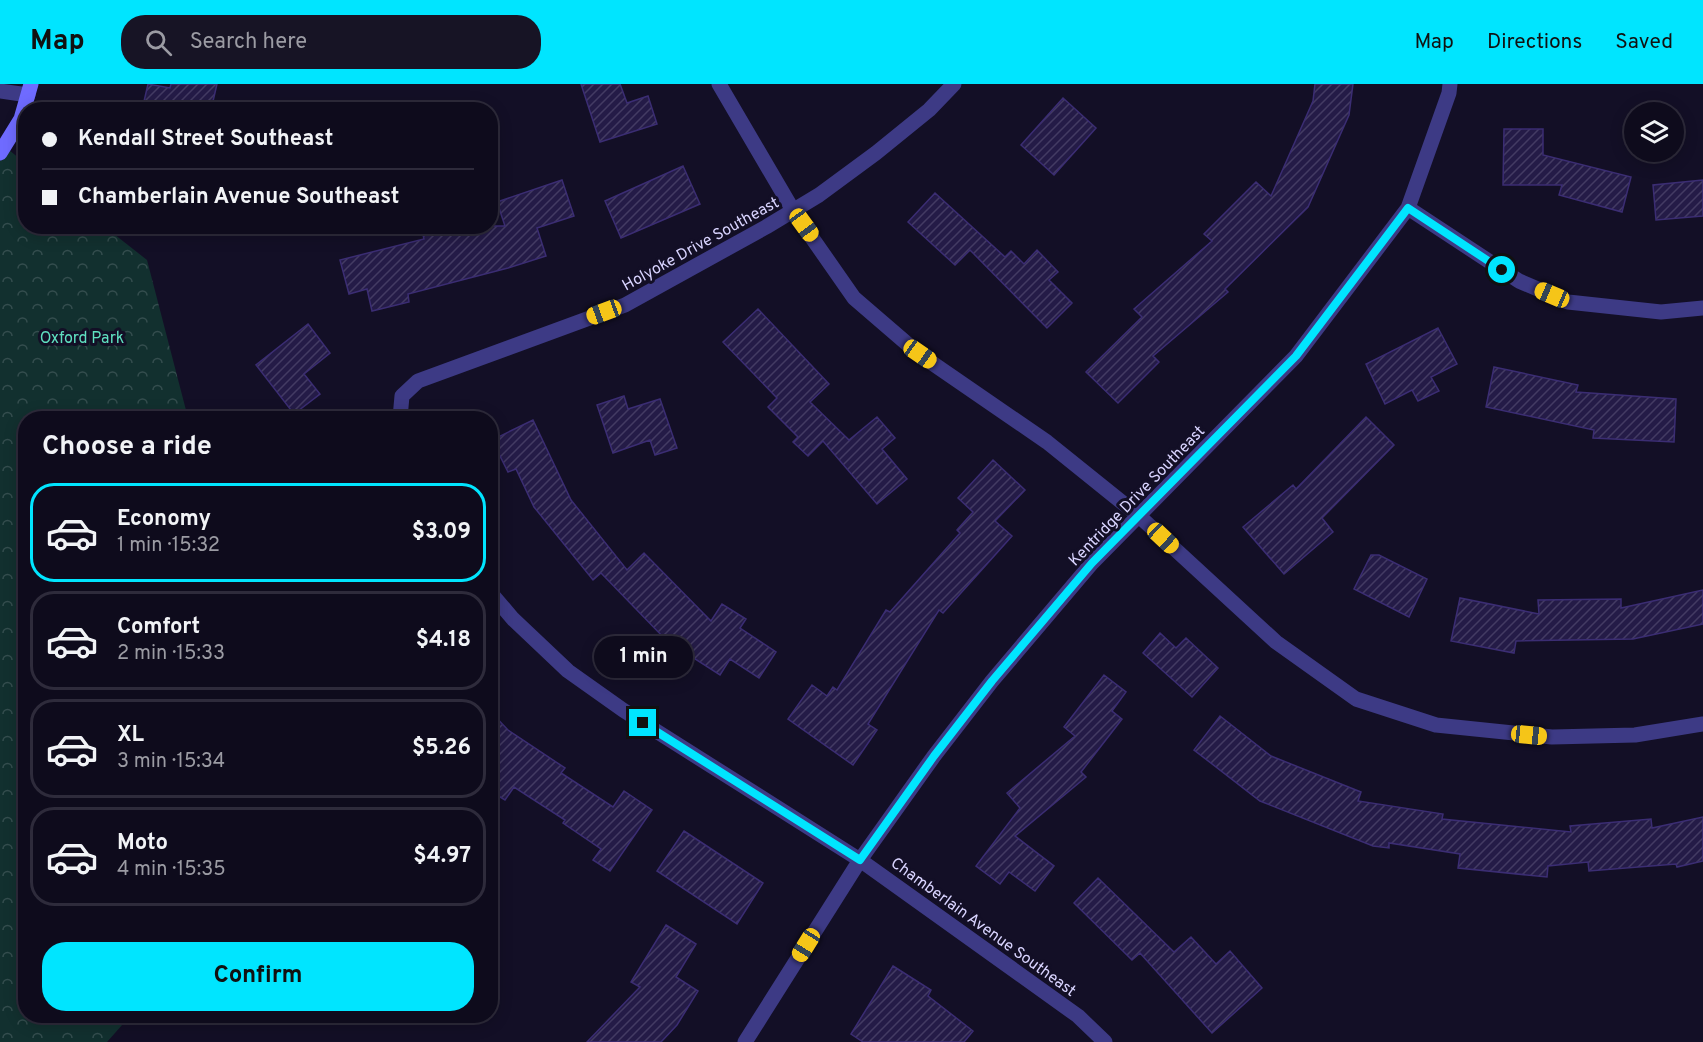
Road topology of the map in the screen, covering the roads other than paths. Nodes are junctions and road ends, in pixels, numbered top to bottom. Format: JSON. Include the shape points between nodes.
{"nodes":[{"id":1,"x":719,"y":84,"type":"edge"},
{"id":2,"x":954,"y":84,"type":"edge"},
{"id":3,"x":1450,"y":84,"type":"edge"},
{"id":4,"x":29,"y":90,"type":"edge"},
{"id":5,"x":0,"y":91,"type":"edge"},
{"id":6,"x":18,"y":124,"type":"edge"},
{"id":7,"x":0,"y":153,"type":"edge"},
{"id":8,"x":1408,"y":208,"type":"junction"},
{"id":9,"x":794,"y":212,"type":"junction"},
{"id":10,"x":1703,"y":308,"type":"edge"},
{"id":11,"x":401,"y":411,"type":"edge"},
{"id":12,"x":1139,"y":516,"type":"junction"},
{"id":13,"x":498,"y":601,"type":"edge"},
{"id":14,"x":1703,"y":724,"type":"edge"},
{"id":15,"x":860,"y":860,"type":"junction"},
{"id":16,"x":745,"y":1042,"type":"edge"},
{"id":17,"x":1105,"y":1042,"type":"edge"}],
"edges":[{"from":1,"to":9,"type":"street"},
{"from":2,"to":9,"type":"street","name":"Holyoke Drive Southeast","via":[[885,146]]},
{"from":3,"to":8,"type":"street","name":"Kentridge Drive Southeast"},
{"from":4,"to":5,"type":"street"},
{"from":6,"to":7,"type":"street"},
{"from":8,"to":10,"type":"street","via":[[1519,281],[1568,302],[1662,312]]},
{"from":8,"to":12,"type":"street","name":"Kentridge Drive Southeast","via":[[1296,356]]},
{"from":9,"to":11,"type":"street","name":"Holyoke Drive Southeast","via":[[625,305],[418,381],[402,396]]},
{"from":9,"to":12,"type":"street","via":[[854,298],[920,354],[1047,442]]},
{"from":12,"to":14,"type":"street","via":[[1276,642],[1356,699],[1436,725],[1552,737],[1635,735]]},
{"from":12,"to":15,"type":"street","name":"Kentridge Drive Southeast","via":[[1092,563],[992,681]]},
{"from":13,"to":15,"type":"street","name":"Chamberlain Avenue Southeast","via":[[568,671]]},
{"from":15,"to":16,"type":"street","name":"Kentridge Drive Southeast"},
{"from":15,"to":17,"type":"street","name":"Chamberlain Avenue Southeast","via":[[1078,1016]]}]}
